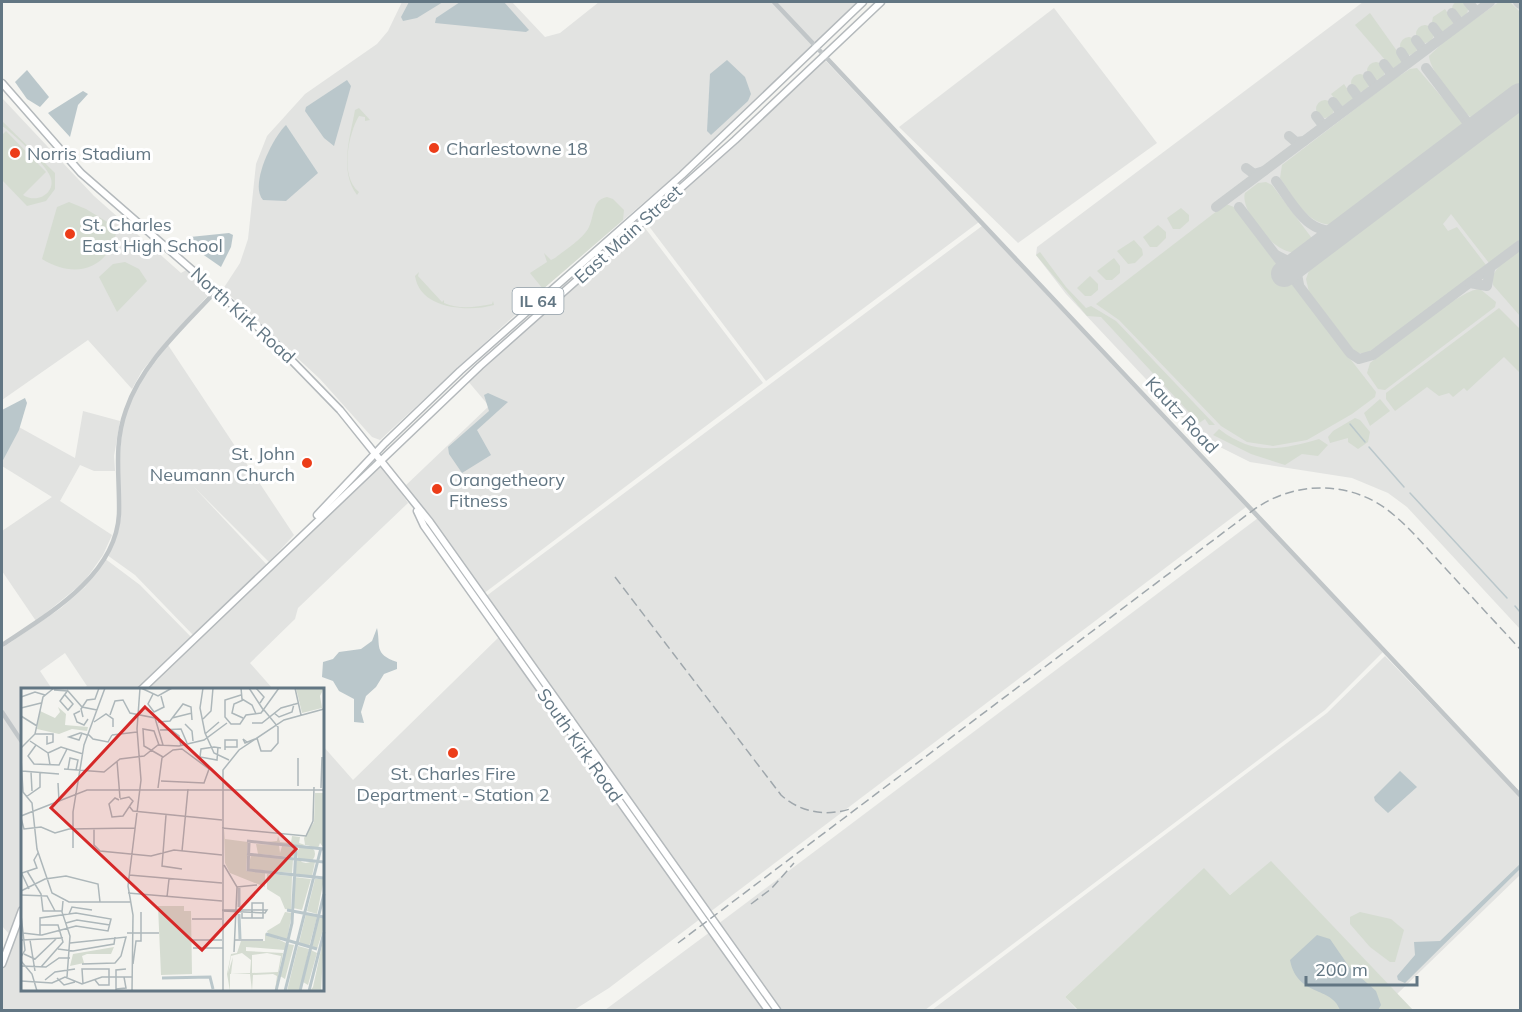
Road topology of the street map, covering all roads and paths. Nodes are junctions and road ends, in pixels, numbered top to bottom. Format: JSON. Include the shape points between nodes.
{"nodes":[{"id":1,"x":774,"y":2,"type":"edge"},
{"id":2,"x":863,"y":2,"type":"edge"},
{"id":3,"x":881,"y":2,"type":"edge"},
{"id":4,"x":816,"y":47,"type":"junction"},
{"id":5,"x":823,"y":55,"type":"junction"},
{"id":6,"x":2,"y":83,"type":"edge"},
{"id":7,"x":216,"y":291,"type":"junction"},
{"id":8,"x":375,"y":453,"type":"junction"},
{"id":9,"x":380,"y":459,"type":"junction"},
{"id":10,"x":269,"y":565,"type":"junction"},
{"id":11,"x":2,"y":645,"type":"edge"},
{"id":12,"x":143,"y":688,"type":"edge"},
{"id":13,"x":2,"y":712,"type":"edge"},
{"id":14,"x":21,"y":740,"type":"edge"},
{"id":15,"x":1521,"y":795,"type":"edge"},
{"id":16,"x":21,"y":913,"type":"edge"},
{"id":17,"x":2,"y":964,"type":"edge"},
{"id":18,"x":751,"y":980,"type":"junction"},
{"id":19,"x":768,"y":1011,"type":"edge"},
{"id":20,"x":777,"y":1011,"type":"edge"}],
"edges":[{"from":1,"to":4,"type":"street","name":"Kautz Road"},
{"from":2,"to":4,"type":"main road","name":"East Main Street","number":"IL 64"},
{"from":3,"to":5,"type":"main road","name":"East Main Street","number":"IL 64"},
{"from":4,"to":5,"type":"street","name":"Kautz Road"},
{"from":4,"to":8,"type":"main road","name":"East Main Street","number":"IL 64","via":[[682,175],[506,329]]},
{"from":5,"to":9,"type":"main road","name":"East Main Street","number":"IL 64","via":[[735,140]]},
{"from":5,"to":15,"type":"street","name":"Kautz Road"},
{"from":6,"to":7,"type":"main road","name":"North Kirk Road","via":[[81,173]]},
{"from":7,"to":8,"type":"main road","name":"North Kirk Road","via":[[302,369]]},
{"from":7,"to":11,"type":"street","via":[[155,358],[128,403],[116,454],[119,517],[104,556],[67,601]]},
{"from":8,"to":9,"type":"main road","name":"South Kirk Road"},
{"from":8,"to":10,"type":"main road","name":"East Main Street","number":"IL 64"},
{"from":9,"to":10,"type":"main road","name":"East Main Street","number":"IL 64"},
{"from":9,"to":18,"type":"main road","name":"South Kirk Road","via":[[424,526]]},
{"from":10,"to":12,"type":"main road","name":"East Main Street","number":"IL 64"},
{"from":13,"to":14,"type":"street"},
{"from":16,"to":17,"type":"main road"},
{"from":18,"to":19,"type":"main road"},
{"from":18,"to":20,"type":"main road"}]}
